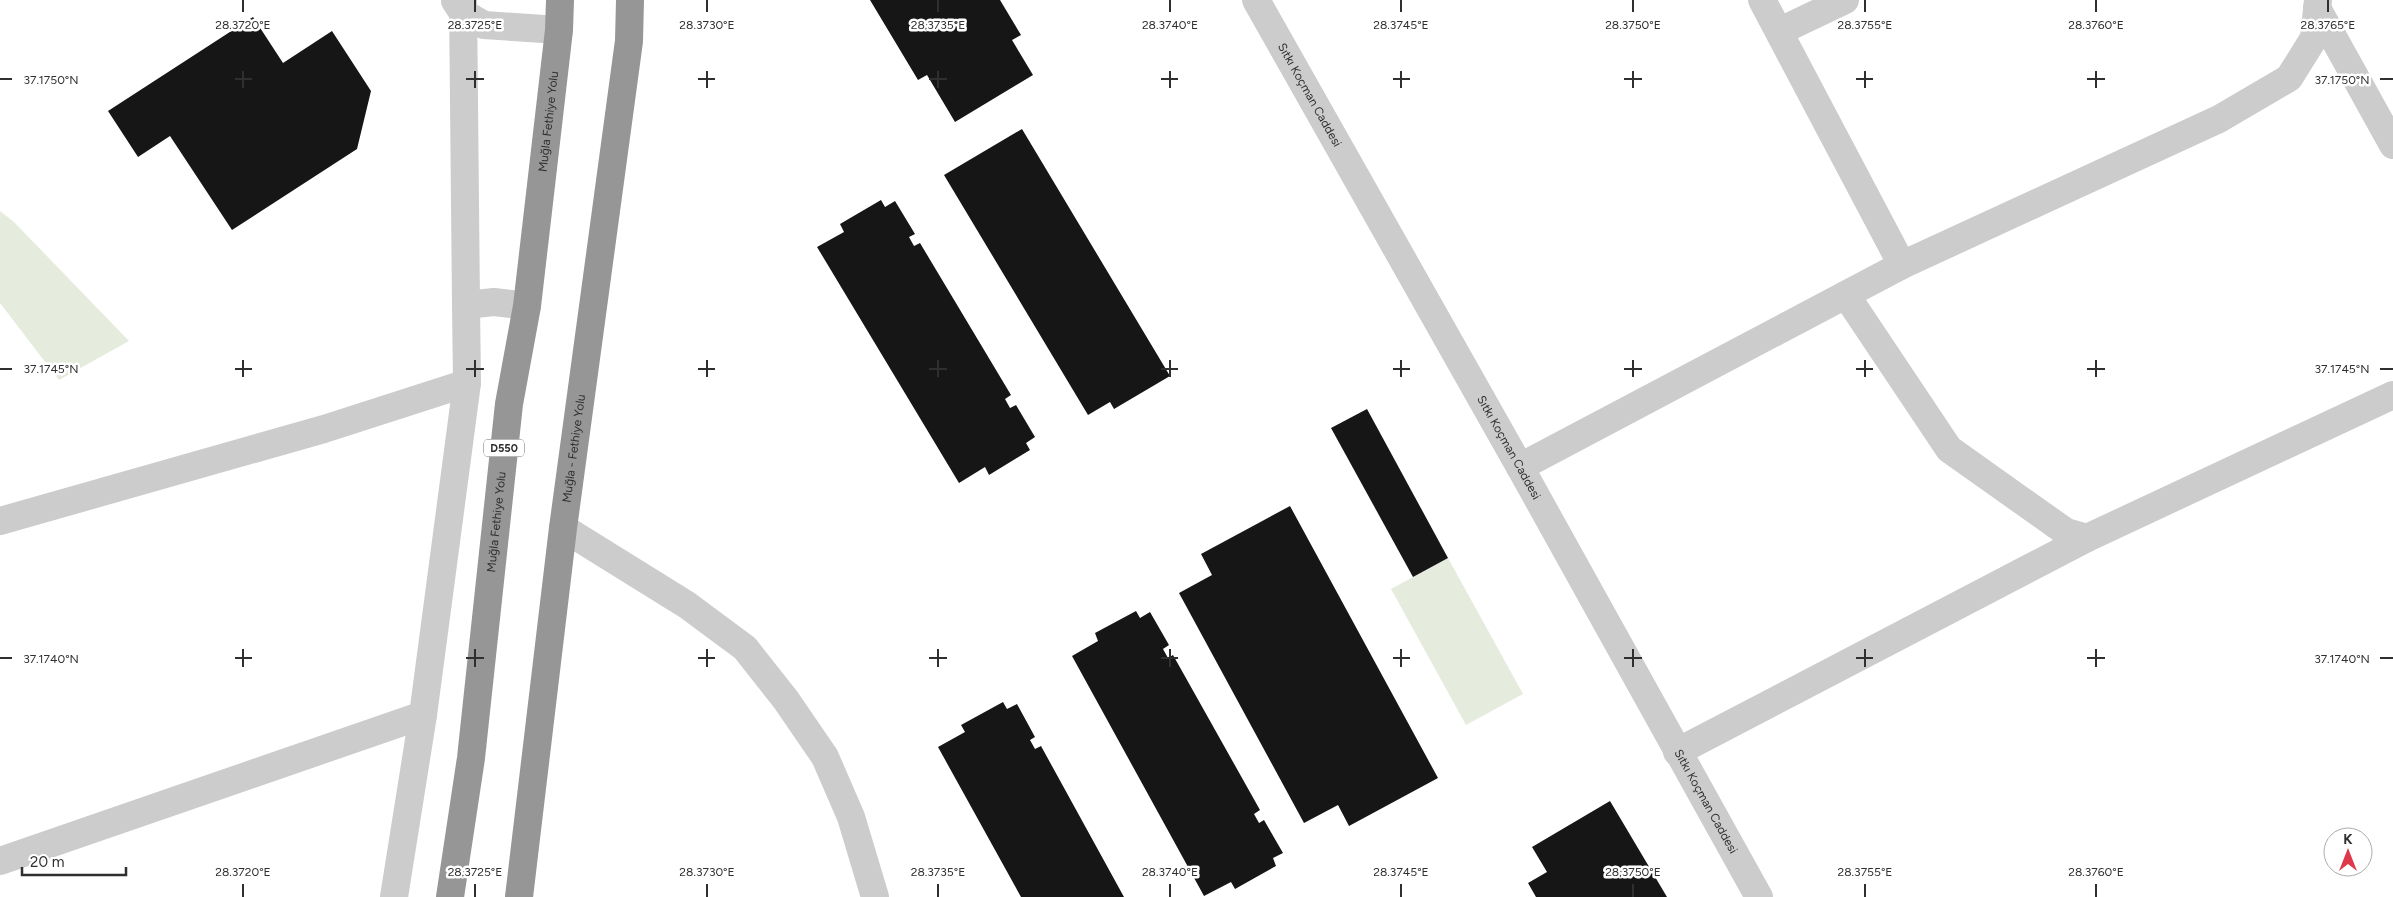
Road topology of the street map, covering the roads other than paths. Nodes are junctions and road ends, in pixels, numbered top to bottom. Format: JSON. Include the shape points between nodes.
{"nodes":[{"id":1,"x":560,"y":0,"type":"edge"},
{"id":2,"x":630,"y":0,"type":"edge"},
{"id":3,"x":1256,"y":0,"type":"edge"},
{"id":4,"x":1762,"y":0,"type":"edge"},
{"id":5,"x":1845,"y":0,"type":"edge"},
{"id":6,"x":460,"y":4,"type":"edge"},
{"id":7,"x":2317,"y":4,"type":"edge"},
{"id":8,"x":559,"y":30,"type":"junction"},
{"id":9,"x":1780,"y":31,"type":"junction"},
{"id":10,"x":2393,"y":145,"type":"edge"},
{"id":11,"x":1902,"y":265,"type":"junction"},
{"id":12,"x":1846,"y":295,"type":"junction"},
{"id":13,"x":466,"y":305,"type":"junction"},
{"id":14,"x":527,"y":306,"type":"junction"},
{"id":15,"x":467,"y":383,"type":"junction"},
{"id":16,"x":2393,"y":395,"type":"edge"},
{"id":17,"x":1520,"y":466,"type":"junction"},
{"id":18,"x":0,"y":521,"type":"edge"},
{"id":19,"x":563,"y":528,"type":"junction"},
{"id":20,"x":2087,"y":538,"type":"junction"},
{"id":21,"x":423,"y":716,"type":"junction"},
{"id":22,"x":1677,"y":752,"type":"junction"},
{"id":23,"x":0,"y":861,"type":"edge"},
{"id":24,"x":394,"y":897,"type":"edge"},
{"id":25,"x":450,"y":897,"type":"edge"},
{"id":26,"x":519,"y":897,"type":"edge"},
{"id":27,"x":875,"y":897,"type":"edge"},
{"id":28,"x":1759,"y":897,"type":"edge"}],
"edges":[{"from":1,"to":8,"type":"highway","name":"Muğla Fethiye Yolu","number":"D550"},
{"from":2,"to":19,"type":"highway","name":"Muğla - Fethiye Yolu","via":[[629,40]]},
{"from":3,"to":17,"type":"street","name":"Sıtkı Koçman Caddesi"},
{"from":4,"to":9,"type":"street"},
{"from":5,"to":9,"type":"street"},
{"from":6,"to":8,"type":"street","via":[[484,26]]},
{"from":6,"to":13,"type":"street"},
{"from":7,"to":10,"type":"street"},
{"from":7,"to":11,"type":"street","via":[[2314,38],[2289,78],[2219,119]]},
{"from":8,"to":14,"type":"highway","name":"Muğla Fethiye Yolu","number":"D550"},
{"from":9,"to":11,"type":"street"},
{"from":11,"to":12,"type":"street"},
{"from":12,"to":17,"type":"street"},
{"from":12,"to":20,"type":"street","via":[[1949,449],[2066,532]]},
{"from":13,"to":14,"type":"street","via":[[494,302]]},
{"from":13,"to":15,"type":"street"},
{"from":14,"to":25,"type":"highway","name":"Muğla Fethiye Yolu","number":"D550","via":[[509,404],[471,758]]},
{"from":15,"to":18,"type":"street","via":[[324,429]]},
{"from":15,"to":21,"type":"street"},
{"from":16,"to":20,"type":"street"},
{"from":17,"to":22,"type":"street","name":"Sıtkı Koçman Caddesi"},
{"from":19,"to":26,"type":"highway","name":"Muğla - Fethiye Yolu"},
{"from":19,"to":27,"type":"street","via":[[687,606],[745,648],[825,756],[851,817]]},
{"from":20,"to":22,"type":"street"},
{"from":21,"to":23,"type":"street"},
{"from":21,"to":24,"type":"street"},
{"from":22,"to":28,"type":"street","name":"Sıtkı Koçman Caddesi"}]}
